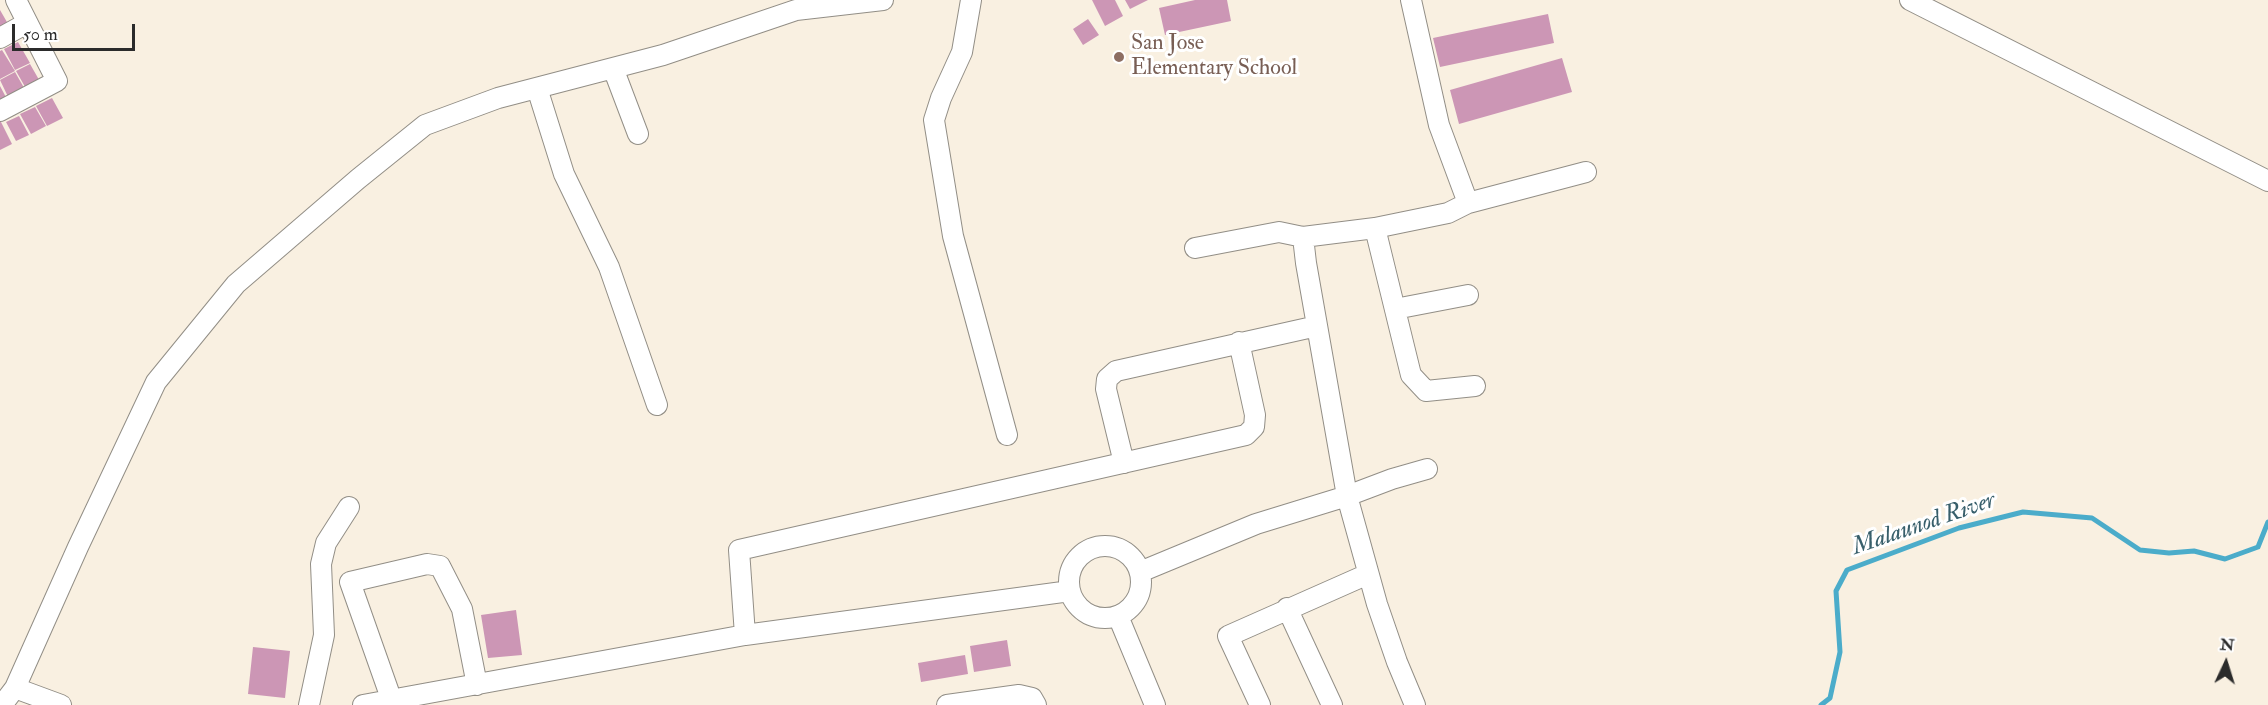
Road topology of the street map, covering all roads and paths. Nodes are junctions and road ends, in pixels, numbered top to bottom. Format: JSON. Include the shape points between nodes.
{"nodes":[{"id":1,"x":16,"y":0,"type":"edge"},
{"id":2,"x":883,"y":0,"type":"edge"},
{"id":3,"x":971,"y":0,"type":"edge"},
{"id":4,"x":1411,"y":0,"type":"edge"},
{"id":5,"x":1910,"y":0,"type":"edge"},
{"id":6,"x":27,"y":23,"type":"junction"},
{"id":7,"x":0,"y":38,"type":"edge"},
{"id":8,"x":612,"y":68,"type":"junction"},
{"id":9,"x":537,"y":88,"type":"junction"},
{"id":10,"x":0,"y":111,"type":"edge"},
{"id":11,"x":638,"y":134,"type":"dead end"},
{"id":12,"x":1586,"y":172,"type":"dead end"},
{"id":13,"x":2268,"y":181,"type":"edge"},
{"id":14,"x":1468,"y":204,"type":"junction"},
{"id":15,"x":1375,"y":228,"type":"junction"},
{"id":16,"x":1303,"y":237,"type":"junction"},
{"id":17,"x":1195,"y":248,"type":"dead end"},
{"id":18,"x":1468,"y":295,"type":"dead end"},
{"id":19,"x":1395,"y":309,"type":"junction"},
{"id":20,"x":1317,"y":326,"type":"junction"},
{"id":21,"x":1239,"y":342,"type":"junction"},
{"id":22,"x":1475,"y":386,"type":"dead end"},
{"id":23,"x":657,"y":405,"type":"dead end"},
{"id":24,"x":1007,"y":435,"type":"dead end"},
{"id":25,"x":1124,"y":463,"type":"junction"},
{"id":26,"x":1427,"y":469,"type":"dead end"},
{"id":27,"x":1347,"y":496,"type":"junction"},
{"id":28,"x":349,"y":507,"type":"dead end"},
{"id":29,"x":1140,"y":572,"type":"junction"},
{"id":30,"x":1368,"y":574,"type":"junction"},
{"id":31,"x":1070,"y":591,"type":"junction"},
{"id":32,"x":1287,"y":608,"type":"junction"},
{"id":33,"x":1118,"y":616,"type":"junction"},
{"id":34,"x":745,"y":634,"type":"junction"},
{"id":35,"x":477,"y":685,"type":"junction"},
{"id":36,"x":15,"y":688,"type":"junction"},
{"id":37,"x":392,"y":701,"type":"junction"},
{"id":38,"x":2,"y":705,"type":"edge"},
{"id":39,"x":62,"y":705,"type":"edge"},
{"id":40,"x":309,"y":705,"type":"edge"},
{"id":41,"x":363,"y":705,"type":"edge"},
{"id":42,"x":947,"y":705,"type":"edge"},
{"id":43,"x":1036,"y":705,"type":"edge"},
{"id":44,"x":1155,"y":705,"type":"edge"},
{"id":45,"x":1260,"y":705,"type":"edge"},
{"id":46,"x":1332,"y":705,"type":"edge"},
{"id":47,"x":1415,"y":705,"type":"edge"}],
"edges":[{"from":1,"to":6,"type":"street"},
{"from":2,"to":8,"type":"street","via":[[796,10]]},
{"from":3,"to":24,"type":"street","via":[[962,52],[934,120],[953,236]]},
{"from":4,"to":14,"type":"street","via":[[1439,125]]},
{"from":5,"to":13,"type":"street"},
{"from":6,"to":7,"type":"street"},
{"from":6,"to":10,"type":"street","via":[[57,81]]},
{"from":8,"to":9,"type":"street"},
{"from":8,"to":11,"type":"street"},
{"from":9,"to":23,"type":"street","via":[[564,174],[609,267]]},
{"from":9,"to":36,"type":"street","via":[[425,125],[236,284],[156,382]]},
{"from":12,"to":14,"type":"street"},
{"from":14,"to":15,"type":"street","via":[[1448,213]]},
{"from":15,"to":16,"type":"street"},
{"from":15,"to":19,"type":"street"},
{"from":16,"to":17,"type":"street","via":[[1279,232]]},
{"from":16,"to":20,"type":"street"},
{"from":18,"to":19,"type":"street"},
{"from":19,"to":22,"type":"street","via":[[1412,375],[1426,391]]},
{"from":20,"to":21,"type":"street"},
{"from":20,"to":27,"type":"street"},
{"from":21,"to":25,"type":"street","via":[[1255,415],[1254,427],[1246,435]]},
{"from":21,"to":25,"type":"street","via":[[1116,371],[1107,379]]},
{"from":25,"to":34,"type":"street","via":[[739,550]]},
{"from":26,"to":27,"type":"street"},
{"from":27,"to":29,"type":"street","via":[[1256,524]]},
{"from":27,"to":30,"type":"street"},
{"from":28,"to":40,"type":"street","via":[[326,543],[321,564],[324,634]]},
{"from":29,"to":31,"type":"street","via":[[1126,552],[1096,548],[1072,567]]},
{"from":29,"to":33,"type":"street","via":[[1142,583],[1135,603]]},
{"from":30,"to":32,"type":"street"},
{"from":30,"to":47,"type":"street"},
{"from":31,"to":33,"type":"street","via":[[1083,611],[1094,617]]},
{"from":31,"to":34,"type":"street"},
{"from":32,"to":45,"type":"street","via":[[1227,636]]},
{"from":32,"to":46,"type":"street"},
{"from":33,"to":44,"type":"street"},
{"from":34,"to":35,"type":"street"},
{"from":35,"to":37,"type":"street"},
{"from":35,"to":37,"type":"street","via":[[462,609],[440,566],[427,564],[350,582]]},
{"from":36,"to":38,"type":"street"},
{"from":36,"to":39,"type":"street"},
{"from":37,"to":41,"type":"street"},
{"from":42,"to":43,"type":"street","via":[[1019,695],[1032,698]]}]}
